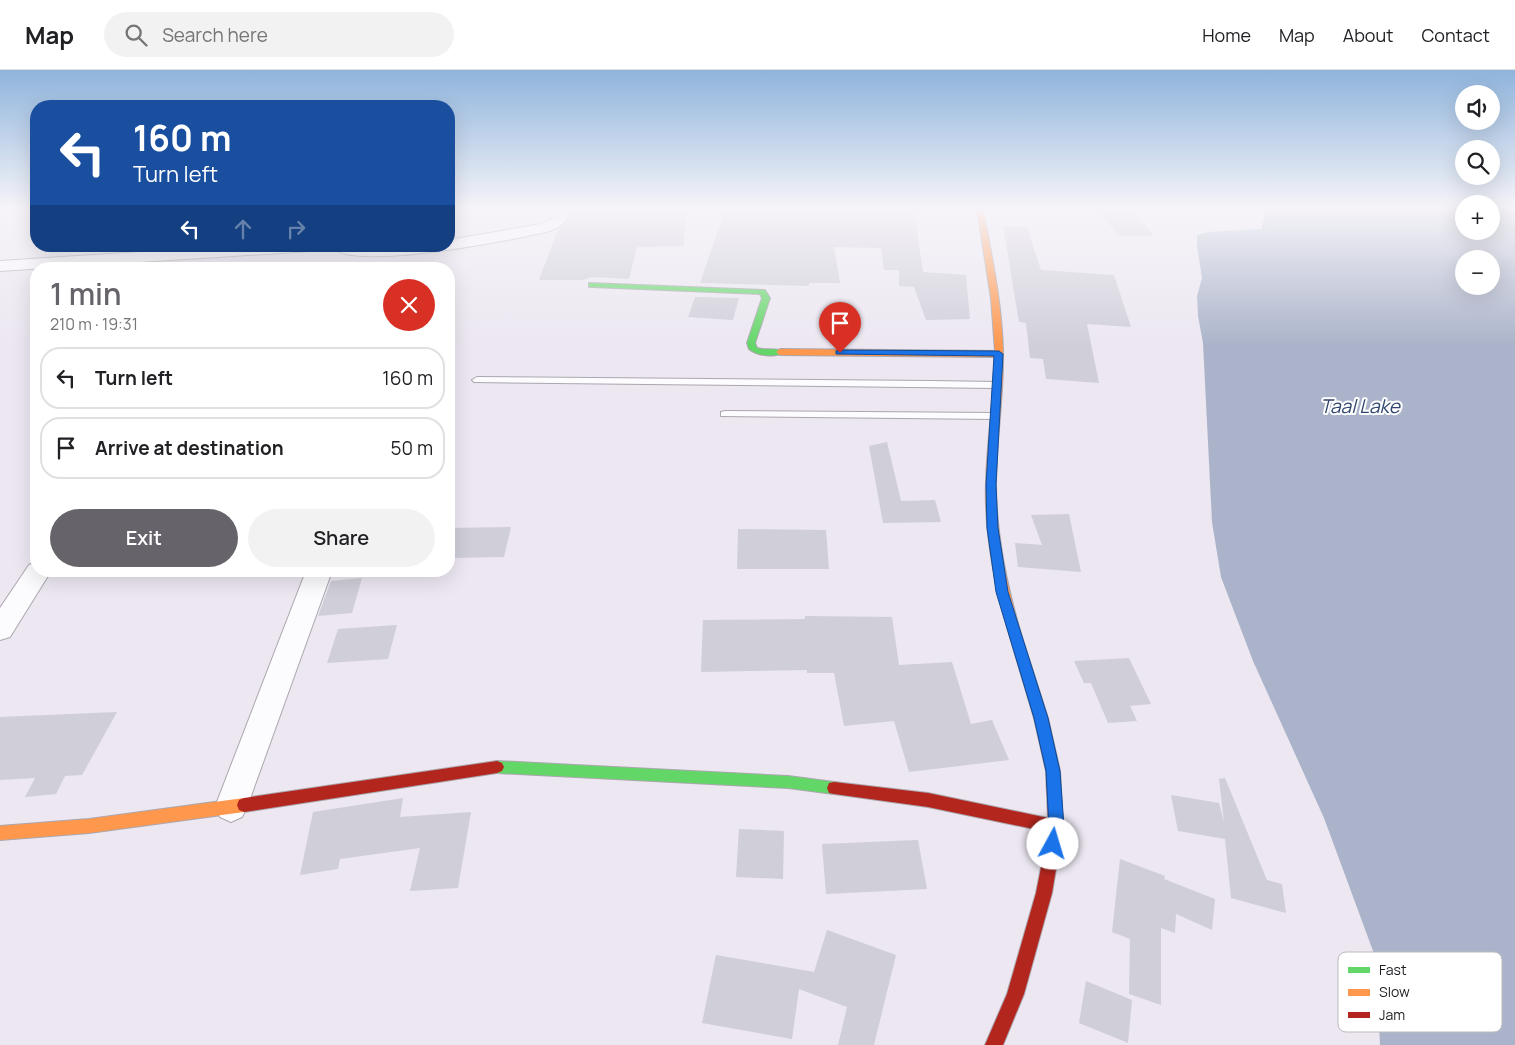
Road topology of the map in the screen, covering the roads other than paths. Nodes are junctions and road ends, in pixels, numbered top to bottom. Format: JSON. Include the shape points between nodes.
{"nodes":[{"id":1,"x":271,"y":254,"type":"edge"},
{"id":2,"x":988,"y":254,"type":"edge"},
{"id":3,"x":98,"y":262,"type":"edge"},
{"id":4,"x":30,"y":265,"type":"edge"},
{"id":5,"x":0,"y":266,"type":"edge"},
{"id":6,"x":592,"y":285,"type":"dead end"},
{"id":7,"x":999,"y":354,"type":"junction"},
{"id":8,"x":477,"y":380,"type":"dead end"},
{"id":9,"x":996,"y":386,"type":"junction"},
{"id":10,"x":725,"y":414,"type":"dead end"},
{"id":11,"x":995,"y":416,"type":"junction"},
{"id":12,"x":34,"y":577,"type":"edge"},
{"id":13,"x":317,"y":577,"type":"edge"},
{"id":14,"x":0,"y":630,"type":"edge"},
{"id":15,"x":231,"y":807,"type":"junction"},
{"id":16,"x":1056,"y":827,"type":"junction"},
{"id":17,"x":0,"y":833,"type":"edge"},
{"id":18,"x":994,"y":1045,"type":"edge"}],
"edges":[{"from":1,"to":3,"type":"street"},
{"from":2,"to":7,"type":"street","via":[[997,311]]},
{"from":4,"to":5,"type":"street"},
{"from":6,"to":7,"type":"street","via":[[762,292],[766,298],[751,343],[753,349],[760,352]]},
{"from":7,"to":9,"type":"street"},
{"from":8,"to":9,"type":"lane","via":[[841,381]]},
{"from":9,"to":11,"type":"street"},
{"from":10,"to":11,"type":"lane"},
{"from":11,"to":16,"type":"street","via":[[991,485],[1002,592],[1043,727],[1053,771]]},
{"from":12,"to":14,"type":"street"},
{"from":13,"to":15,"type":"street"},
{"from":15,"to":16,"type":"street","via":[[490,767],[788,782],[928,800]]},
{"from":15,"to":17,"type":"street","via":[[89,826]]},
{"from":16,"to":18,"type":"street","via":[[1044,893],[1018,985]]}]}
